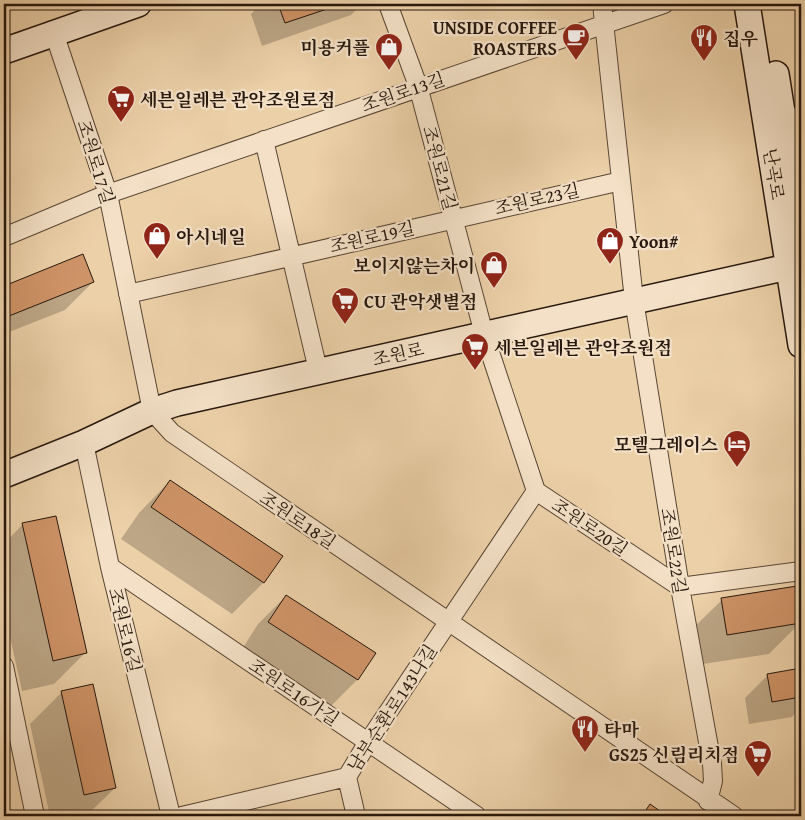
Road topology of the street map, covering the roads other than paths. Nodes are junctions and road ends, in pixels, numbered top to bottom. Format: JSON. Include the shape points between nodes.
{"nodes":[{"id":1,"x":138,"y":4,"type":"edge"},
{"id":2,"x":602,"y":4,"type":"edge"},
{"id":3,"x":664,"y":4,"type":"edge"},
{"id":4,"x":747,"y":4,"type":"edge"},
{"id":5,"x":764,"y":4,"type":"edge"},
{"id":6,"x":394,"y":5,"type":"edge"},
{"id":7,"x":605,"y":24,"type":"junction"},
{"id":8,"x":54,"y":34,"type":"junction"},
{"id":9,"x":4,"y":51,"type":"edge"},
{"id":10,"x":418,"y":86,"type":"junction"},
{"id":11,"x":784,"y":120,"type":"edge"},
{"id":12,"x":264,"y":140,"type":"junction"},
{"id":13,"x":621,"y":181,"type":"junction"},
{"id":14,"x":108,"y":194,"type":"junction"},
{"id":15,"x":453,"y":218,"type":"junction"},
{"id":16,"x":801,"y":232,"type":"edge"},
{"id":17,"x":4,"y":237,"type":"edge"},
{"id":18,"x":291,"y":255,"type":"junction"},
{"id":19,"x":795,"y":266,"type":"edge"},
{"id":20,"x":128,"y":294,"type":"junction"},
{"id":21,"x":634,"y":300,"type":"junction"},
{"id":22,"x":484,"y":334,"type":"junction"},
{"id":23,"x":801,"y":345,"type":"edge"},
{"id":24,"x":322,"y":371,"type":"junction"},
{"id":25,"x":152,"y":411,"type":"junction"},
{"id":26,"x":84,"y":443,"type":"junction"},
{"id":27,"x":4,"y":475,"type":"edge"},
{"id":28,"x":536,"y":491,"type":"junction"},
{"id":29,"x":110,"y":567,"type":"junction"},
{"id":30,"x":801,"y":572,"type":"edge"},
{"id":31,"x":680,"y":587,"type":"junction"},
{"id":32,"x":448,"y":623,"type":"junction"},
{"id":33,"x":4,"y":666,"type":"edge"},
{"id":34,"x":368,"y":742,"type":"junction"},
{"id":35,"x":347,"y":777,"type":"junction"},
{"id":36,"x":708,"y":801,"type":"junction"},
{"id":37,"x":35,"y":816,"type":"edge"},
{"id":38,"x":171,"y":816,"type":"edge"},
{"id":39,"x":182,"y":816,"type":"edge"},
{"id":40,"x":356,"y":816,"type":"edge"},
{"id":41,"x":477,"y":816,"type":"edge"},
{"id":42,"x":734,"y":816,"type":"edge"}],
"edges":[{"from":1,"to":8,"type":"street"},
{"from":2,"to":7,"type":"street"},
{"from":3,"to":7,"type":"street","name":"조원로13길"},
{"from":4,"to":11,"type":"street","name":"난곡로"},
{"from":5,"to":11,"type":"street","name":"난곡로"},
{"from":6,"to":10,"type":"street","name":"조원로21길"},
{"from":7,"to":10,"type":"street","name":"조원로13길"},
{"from":7,"to":13,"type":"street"},
{"from":8,"to":9,"type":"street"},
{"from":8,"to":14,"type":"street","name":"조원로17길"},
{"from":10,"to":12,"type":"street","name":"조원로13길"},
{"from":10,"to":15,"type":"street","name":"조원로21길"},
{"from":11,"to":16,"type":"street","name":"난곡로"},
{"from":11,"to":19,"type":"street","name":"난곡로"},
{"from":12,"to":14,"type":"street","name":"조원로13길"},
{"from":12,"to":18,"type":"street"},
{"from":13,"to":15,"type":"street","name":"조원로23길"},
{"from":13,"to":21,"type":"street"},
{"from":14,"to":17,"type":"street","name":"조원로13길"},
{"from":14,"to":20,"type":"street","name":"조원로17길"},
{"from":15,"to":18,"type":"street","name":"조원로19길"},
{"from":15,"to":22,"type":"street","name":"조원로21길"},
{"from":18,"to":20,"type":"street"},
{"from":18,"to":24,"type":"street","via":[[317,366]]},
{"from":19,"to":21,"type":"street","name":"조원로"},
{"from":19,"to":23,"type":"street","name":"난곡로"},
{"from":20,"to":25,"type":"street","name":"조원로17길"},
{"from":21,"to":22,"type":"street","name":"조원로"},
{"from":21,"to":31,"type":"street","name":"조원로22길"},
{"from":22,"to":24,"type":"street","name":"조원로"},
{"from":22,"to":28,"type":"street","name":"조원로20길"},
{"from":24,"to":25,"type":"street","name":"조원로"},
{"from":25,"to":26,"type":"street","name":"조원로"},
{"from":25,"to":32,"type":"street","name":"조원로18길","via":[[172,433]]},
{"from":26,"to":27,"type":"street","name":"조원로"},
{"from":26,"to":29,"type":"street","name":"조원로16길"},
{"from":28,"to":31,"type":"street","name":"조원로20길"},
{"from":28,"to":32,"type":"street"},
{"from":29,"to":34,"type":"street","name":"조원로16가길"},
{"from":29,"to":38,"type":"street","name":"조원로16길"},
{"from":30,"to":31,"type":"street"},
{"from":31,"to":36,"type":"street","name":"조원로22길","via":[[712,764],[713,781]]},
{"from":32,"to":34,"type":"street","name":"남부순환로143나길"},
{"from":32,"to":36,"type":"street","name":"조원로18길"},
{"from":33,"to":37,"type":"street"},
{"from":34,"to":35,"type":"street","name":"남부순환로143나길"},
{"from":34,"to":41,"type":"street","name":"조원로16가길"},
{"from":35,"to":39,"type":"street","name":"남부순환로143나길"},
{"from":35,"to":40,"type":"street"},
{"from":36,"to":42,"type":"street","name":"조원로18길"}]}
